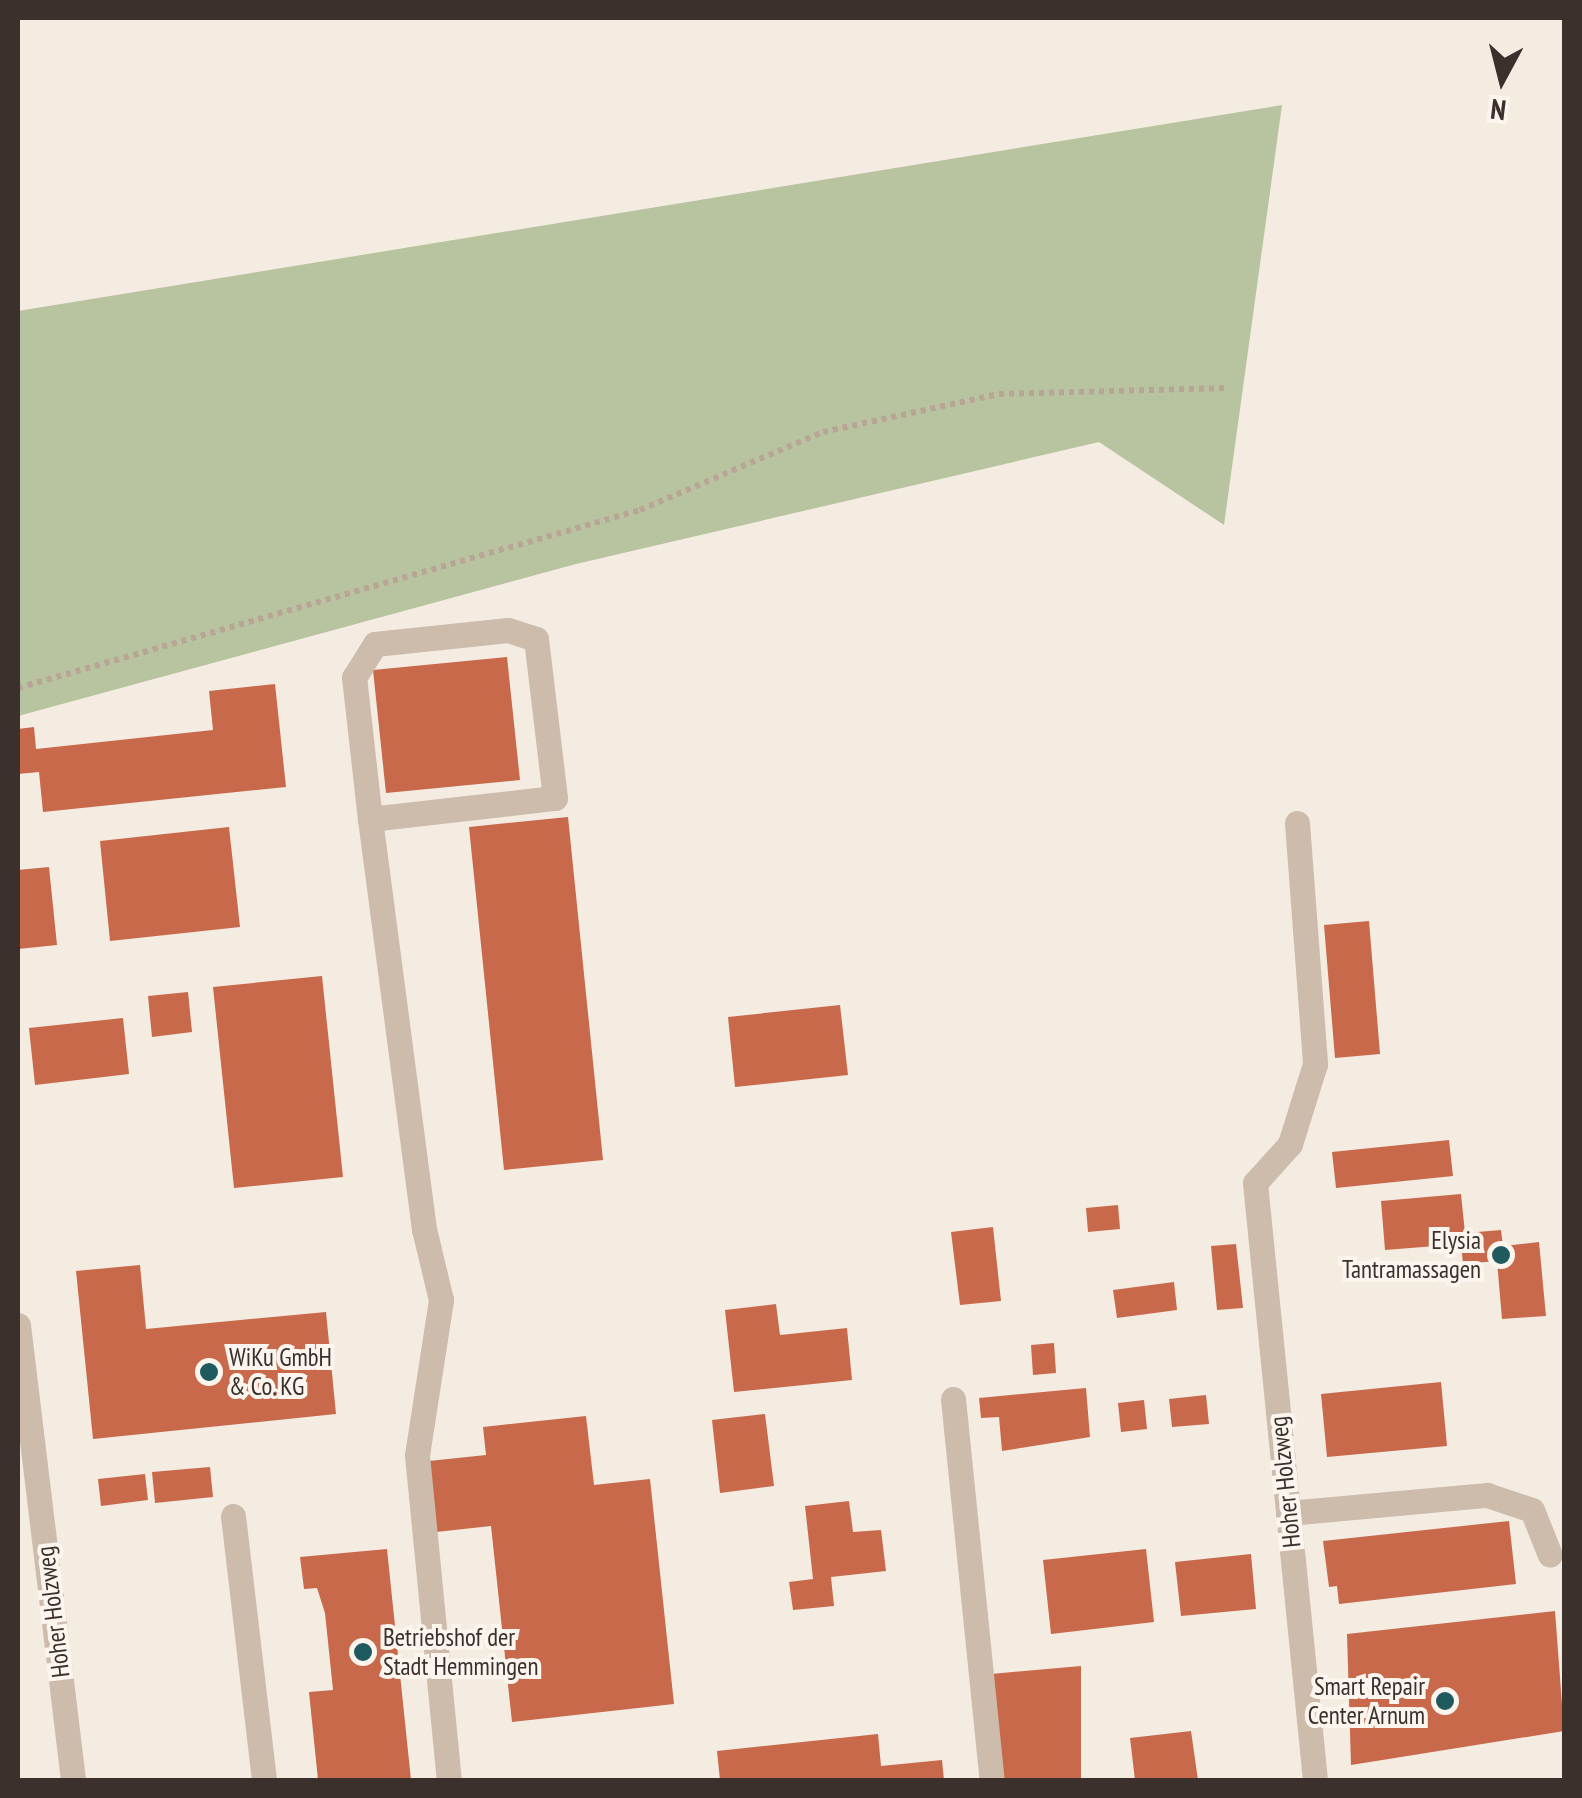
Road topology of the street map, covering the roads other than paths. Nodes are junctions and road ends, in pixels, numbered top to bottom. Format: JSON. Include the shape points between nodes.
{"nodes":[{"id":1,"x":370,"y":819,"type":"junction"},
{"id":2,"x":1297,"y":823,"type":"dead end"},
{"id":3,"x":18,"y":1325,"type":"edge"},
{"id":4,"x":953,"y":1400,"type":"dead end"},
{"id":5,"x":1288,"y":1513,"type":"junction"},
{"id":6,"x":232,"y":1516,"type":"dead end"},
{"id":7,"x":1550,"y":1555,"type":"dead end"},
{"id":8,"x":73,"y":1780,"type":"edge"},
{"id":9,"x":264,"y":1780,"type":"edge"},
{"id":10,"x":449,"y":1780,"type":"edge"},
{"id":11,"x":992,"y":1780,"type":"edge"},
{"id":12,"x":1314,"y":1780,"type":"edge"}],
"edges":[{"from":1,"to":1,"type":"street","via":[[354,677],[375,644],[508,630],[536,639],[555,798]]},
{"from":1,"to":10,"type":"street","via":[[441,1300],[417,1455]]},
{"from":2,"to":5,"type":"street","name":"Hoher Holzweg","via":[[1315,1064],[1290,1144],[1254,1183]]},
{"from":3,"to":8,"type":"street","name":"Hoher Holzweg"},
{"from":4,"to":11,"type":"street"},
{"from":5,"to":7,"type":"street","via":[[1487,1495],[1532,1510]]},
{"from":5,"to":12,"type":"street","name":"Hoher Holzweg"},
{"from":6,"to":9,"type":"street"}]}
